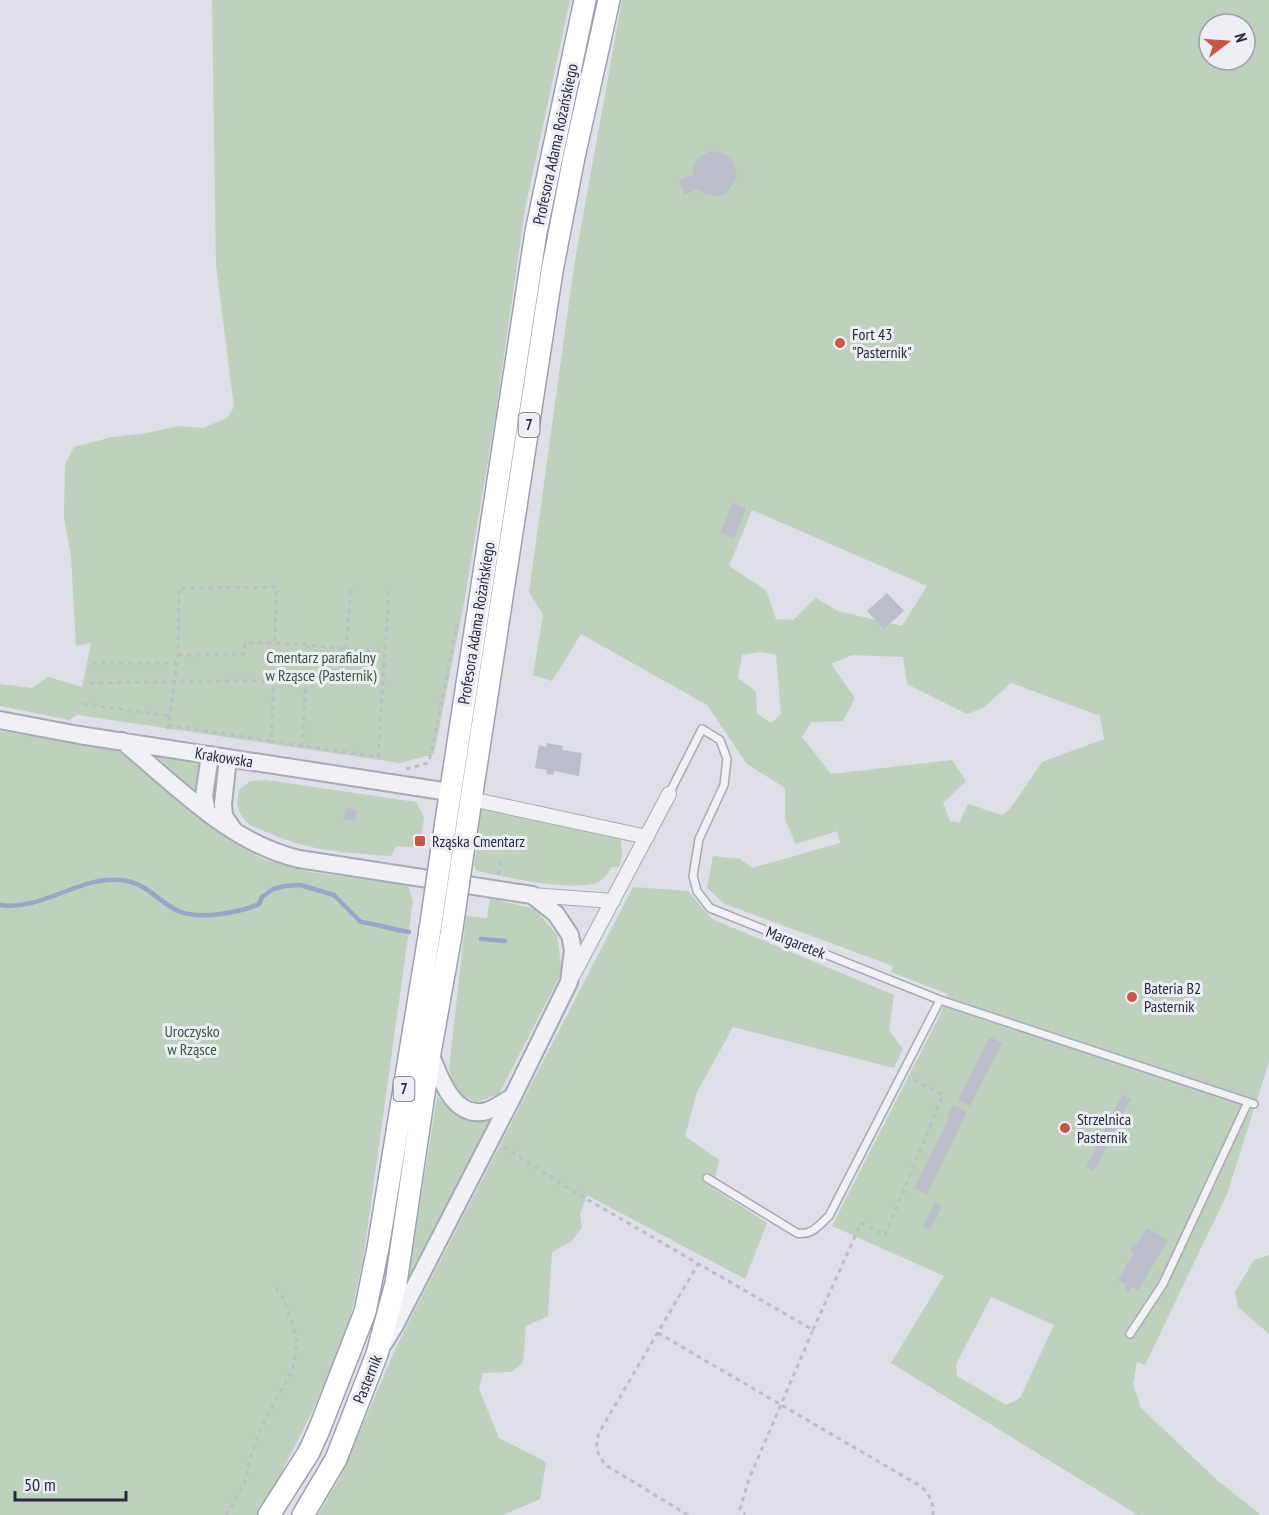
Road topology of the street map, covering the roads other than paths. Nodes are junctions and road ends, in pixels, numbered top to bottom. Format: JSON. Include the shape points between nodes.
{"nodes":[{"id":1,"x":585,"y":0,"type":"edge"},
{"id":2,"x":609,"y":0,"type":"edge"},
{"id":3,"x":0,"y":720,"type":"edge"},
{"id":4,"x":122,"y":741,"type":"junction"},
{"id":5,"x":210,"y":755,"type":"junction"},
{"id":6,"x":228,"y":758,"type":"junction"},
{"id":7,"x":449,"y":792,"type":"junction"},
{"id":8,"x":669,"y":794,"type":"joint"},
{"id":9,"x":471,"y":799,"type":"junction"},
{"id":10,"x":207,"y":812,"type":"junction"},
{"id":11,"x":233,"y":830,"type":"junction"},
{"id":12,"x":647,"y":837,"type":"junction"},
{"id":13,"x":532,"y":895,"type":"junction"},
{"id":14,"x":614,"y":901,"type":"junction"},
{"id":15,"x":569,"y":982,"type":"junction"},
{"id":16,"x":940,"y":1000,"type":"junction"},
{"id":17,"x":430,"y":1053,"type":"junction"},
{"id":18,"x":513,"y":1096,"type":"junction"},
{"id":19,"x":707,"y":1178,"type":"dead end"},
{"id":20,"x":404,"y":1233,"type":"joint"},
{"id":21,"x":378,"y":1248,"type":"joint"},
{"id":22,"x":1130,"y":1334,"type":"dead end"},
{"id":23,"x":377,"y":1353,"type":"junction"},
{"id":24,"x":269,"y":1515,"type":"edge"},
{"id":25,"x":303,"y":1515,"type":"edge"}],
"edges":[{"from":1,"to":7,"type":"main road","name":"Profesora Adama Rożańskiego","number":"7","via":[[536,232]]},
{"from":2,"to":9,"type":"main road","name":"Profesora Adama Rożańskiego","number":"7","via":[[552,271]]},
{"from":3,"to":4,"type":"street","name":"Krakowska"},
{"from":4,"to":5,"type":"street","name":"Krakowska"},
{"from":4,"to":10,"type":"street"},
{"from":5,"to":6,"type":"street","name":"Krakowska"},
{"from":5,"to":10,"type":"street","via":[[204,796]]},
{"from":6,"to":7,"type":"street","name":"Krakowska"},
{"from":6,"to":11,"type":"street","via":[[223,804],[224,816]]},
{"from":7,"to":21,"type":"main road","name":"Profesora Adama Rożańskiego","number":"7","bridge":true},
{"from":8,"to":12,"type":"street","name":"Margaretek"},
{"from":8,"to":16,"type":"lane","name":"Margaretek","via":[[702,729],[720,740],[727,759],[724,785],[699,838],[693,876],[697,891],[710,908]]},
{"from":9,"to":12,"type":"street"},
{"from":9,"to":17,"type":"main road","name":"Profesora Adama Rożańskiego","number":"7","bridge":true},
{"from":10,"to":11,"type":"street"},
{"from":11,"to":13,"type":"street","via":[[266,848],[299,859]]},
{"from":12,"to":14,"type":"street","name":"Margaretek"},
{"from":13,"to":14,"type":"street"},
{"from":13,"to":15,"type":"street","via":[[556,914],[570,935],[573,950]]},
{"from":14,"to":15,"type":"street","name":"Margaretek"},
{"from":15,"to":18,"type":"street"},
{"from":16,"to":19,"type":"lane","via":[[829,1216],[809,1233],[797,1233]]},
{"from":16,"to":22,"type":"lane","name":"Margaretek","via":[[1251,1103],[1163,1284]]},
{"from":17,"to":18,"type":"street","via":[[447,1091],[464,1108],[488,1111]]},
{"from":17,"to":20,"type":"main road","name":"Profesora Adama Rożańskiego","number":"7"},
{"from":18,"to":23,"type":"street"},
{"from":20,"to":23,"type":"main road","name":"Pasternik","number":"7","via":[[396,1283]]},
{"from":21,"to":24,"type":"main road","name":"Pasternik","number":"7","via":[[365,1312],[339,1383],[309,1452]]},
{"from":23,"to":25,"type":"main road","name":"Pasternik","number":"7","via":[[336,1460]]}]}
